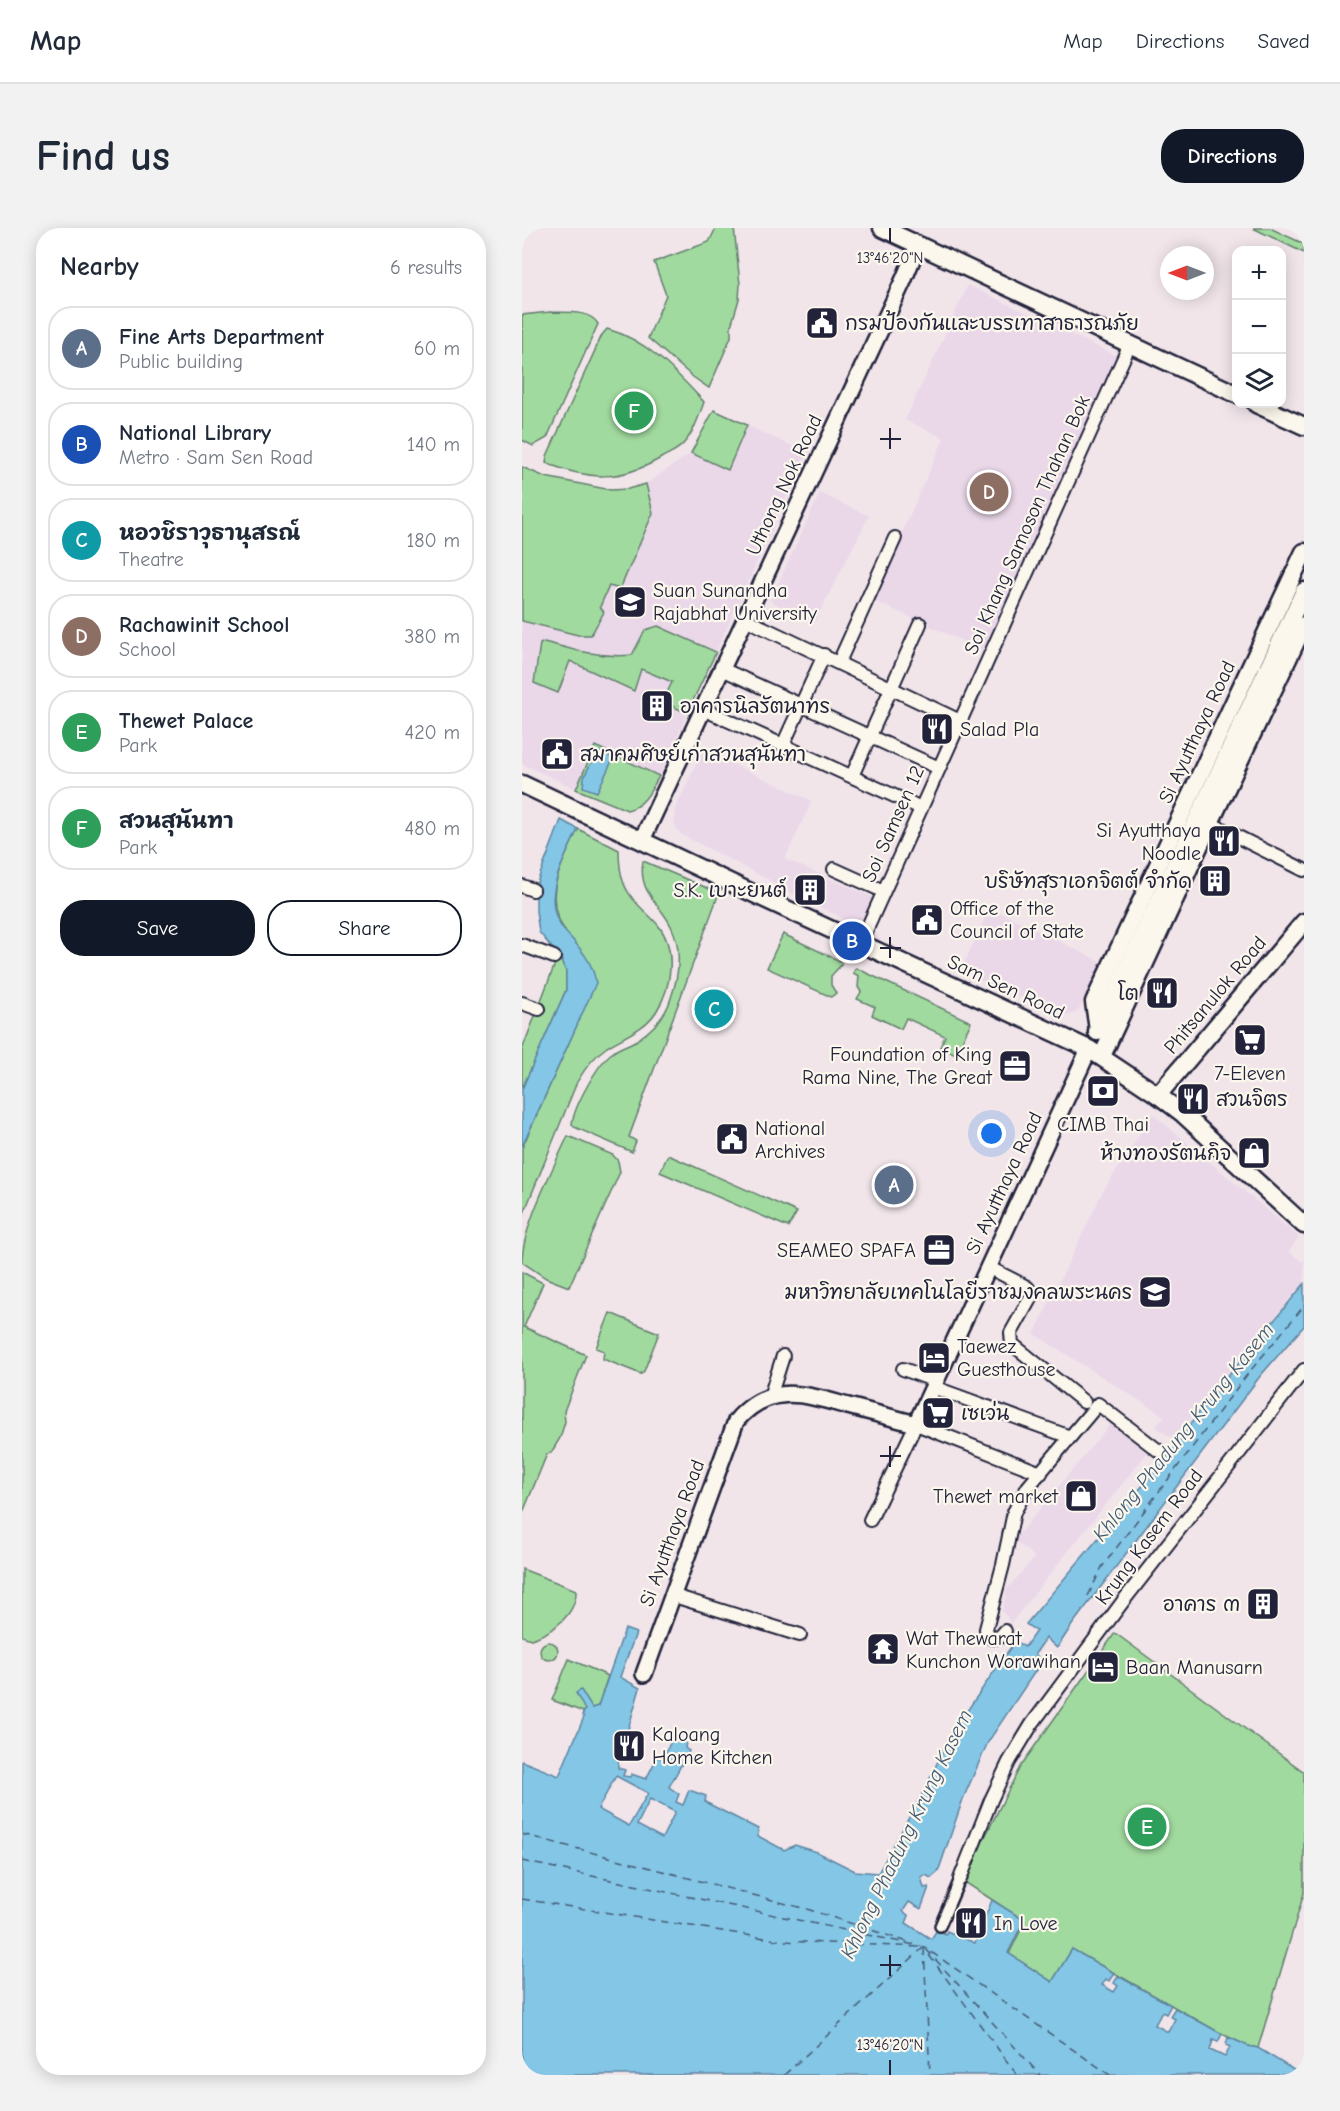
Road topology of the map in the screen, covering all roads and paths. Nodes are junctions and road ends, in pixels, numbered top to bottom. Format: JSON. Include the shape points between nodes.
{"nodes":[{"id":1,"x":882,"y":228,"type":"edge"},
{"id":2,"x":918,"y":245,"type":"junction"},
{"id":3,"x":1130,"y":344,"type":"junction"},
{"id":4,"x":1232,"y":392,"type":"edge"},
{"id":5,"x":1265,"y":408,"type":"edge"},
{"id":6,"x":1304,"y":426,"type":"edge"},
{"id":7,"x":896,"y":538,"type":"dead end"},
{"id":8,"x":1304,"y":552,"type":"edge"},
{"id":9,"x":1304,"y":591,"type":"edge"},
{"id":10,"x":745,"y":619,"type":"junction"},
{"id":11,"x":920,"y":624,"type":"dead end"},
{"id":12,"x":1304,"y":625,"type":"edge"},
{"id":13,"x":824,"y":656,"type":"junction"},
{"id":14,"x":839,"y":662,"type":"junction"},
{"id":15,"x":722,"y":669,"type":"junction"},
{"id":16,"x":892,"y":688,"type":"junction"},
{"id":17,"x":802,"y":705,"type":"junction"},
{"id":18,"x":703,"y":709,"type":"junction"},
{"id":19,"x":1247,"y":712,"type":"junction"},
{"id":20,"x":960,"y":721,"type":"junction"},
{"id":21,"x":870,"y":736,"type":"junction"},
{"id":22,"x":783,"y":745,"type":"junction"},
{"id":23,"x":939,"y":768,"type":"junction"},
{"id":24,"x":852,"y":776,"type":"junction"},
{"id":25,"x":522,"y":784,"type":"edge"},
{"id":26,"x":921,"y":808,"type":"junction"},
{"id":27,"x":1209,"y":823,"type":"junction"},
{"id":28,"x":642,"y":840,"type":"junction"},
{"id":29,"x":1178,"y":842,"type":"junction"},
{"id":30,"x":834,"y":869,"type":"dead end"},
{"id":31,"x":1181,"y":869,"type":"junction"},
{"id":32,"x":1304,"y":870,"type":"edge"},
{"id":33,"x":884,"y":891,"type":"junction"},
{"id":34,"x":1304,"y":922,"type":"edge"},
{"id":35,"x":1151,"y":935,"type":"junction"},
{"id":36,"x":861,"y":942,"type":"junction"},
{"id":37,"x":522,"y":945,"type":"edge"},
{"id":38,"x":554,"y":957,"type":"dead end"},
{"id":39,"x":522,"y":1003,"type":"edge"},
{"id":40,"x":539,"y":1009,"type":"dead end"},
{"id":41,"x":1098,"y":1030,"type":"junction"},
{"id":42,"x":1095,"y":1053,"type":"junction"},
{"id":43,"x":1158,"y":1095,"type":"junction"},
{"id":44,"x":1304,"y":1225,"type":"edge"},
{"id":45,"x":988,"y":1267,"type":"junction"},
{"id":46,"x":783,"y":1356,"type":"dead end"},
{"id":47,"x":903,"y":1369,"type":"dead end"},
{"id":48,"x":1304,"y":1370,"type":"edge"},
{"id":49,"x":934,"y":1384,"type":"junction"},
{"id":50,"x":770,"y":1397,"type":"junction"},
{"id":51,"x":1084,"y":1402,"type":"dead end"},
{"id":52,"x":915,"y":1424,"type":"junction"},
{"id":53,"x":1071,"y":1437,"type":"junction"},
{"id":54,"x":1160,"y":1451,"type":"dead end"},
{"id":55,"x":1041,"y":1473,"type":"junction"},
{"id":56,"x":870,"y":1520,"type":"dead end"},
{"id":57,"x":671,"y":1595,"type":"junction"},
{"id":58,"x":1005,"y":1631,"type":"dead end"},
{"id":59,"x":800,"y":1635,"type":"dead end"},
{"id":60,"x":644,"y":1674,"type":"dead end"},
{"id":61,"x":960,"y":1879,"type":"joint"},
{"id":62,"x":940,"y":1926,"type":"dead end"}],
"edges":[{"from":1,"to":2,"type":"main road"},
{"from":2,"to":3,"type":"main road"},
{"from":2,"to":10,"type":"street","name":"Uthong Nok Road"},
{"from":3,"to":4,"type":"main road"},
{"from":3,"to":20,"type":"street","name":"Soi Khang Samoson Thahan Bok"},
{"from":5,"to":6,"type":"main road"},
{"from":7,"to":14,"type":"street"},
{"from":8,"to":19,"type":"main road","name":"Si Ayutthaya Road"},
{"from":9,"to":19,"type":"main road","name":"Si Ayutthaya Road"},
{"from":10,"to":13,"type":"street"},
{"from":10,"to":15,"type":"street","name":"Uthong Nok Road"},
{"from":11,"to":16,"type":"street"},
{"from":12,"to":19,"type":"main road","name":"Si Ayutthaya Road"},
{"from":13,"to":14,"type":"street"},
{"from":13,"to":17,"type":"street"},
{"from":14,"to":16,"type":"street"},
{"from":15,"to":17,"type":"street"},
{"from":15,"to":18,"type":"street","name":"Uthong Nok Road"},
{"from":16,"to":20,"type":"street"},
{"from":16,"to":21,"type":"street"},
{"from":17,"to":21,"type":"street"},
{"from":17,"to":22,"type":"street"},
{"from":18,"to":22,"type":"street"},
{"from":18,"to":28,"type":"street","name":"Uthong Nok Road"},
{"from":19,"to":27,"type":"main road","name":"Si Ayutthaya Road"},
{"from":19,"to":29,"type":"main road","name":"Si Ayutthaya Road"},
{"from":20,"to":23,"type":"street","name":"Soi Samsen 12"},
{"from":21,"to":23,"type":"street"},
{"from":21,"to":24,"type":"street"},
{"from":22,"to":24,"type":"street"},
{"from":23,"to":26,"type":"street","name":"Soi Samsen 12"},
{"from":24,"to":26,"type":"street"},
{"from":25,"to":28,"type":"main road","name":"Sam Sen Road"},
{"from":26,"to":33,"type":"street","name":"Soi Samsen 12"},
{"from":27,"to":31,"type":"main road","name":"Si Ayutthaya Road"},
{"from":27,"to":32,"type":"street"},
{"from":28,"to":36,"type":"main road","name":"Sam Sen Road"},
{"from":29,"to":31,"type":"main road","name":"Si Ayutthaya Road"},
{"from":29,"to":41,"type":"main road","name":"Si Ayutthaya Road","via":[[1094,1002]]},
{"from":30,"to":33,"type":"street"},
{"from":31,"to":35,"type":"main road","name":"Si Ayutthaya Road"},
{"from":33,"to":36,"type":"street","name":"Soi Samsen 12"},
{"from":34,"to":43,"type":"main road","name":"Phitsanulok Road"},
{"from":35,"to":41,"type":"main road","name":"Si Ayutthaya Road"},
{"from":35,"to":42,"type":"main road","name":"Si Ayutthaya Road"},
{"from":36,"to":42,"type":"main road","name":"Sam Sen Road"},
{"from":37,"to":38,"type":"street"},
{"from":39,"to":40,"type":"street"},
{"from":41,"to":42,"type":"main road","name":"Si Ayutthaya Road"},
{"from":42,"to":43,"type":"main road","name":"Sam Sen Road"},
{"from":42,"to":45,"type":"street","name":"Si Ayutthaya Road"},
{"from":43,"to":44,"type":"main road","name":"Sam Sen Road"},
{"from":45,"to":49,"type":"street","name":"Si Ayutthaya Road"},
{"from":45,"to":51,"type":"street","via":[[1031,1292],[1011,1333],[1012,1344]]},
{"from":46,"to":50,"type":"street"},
{"from":47,"to":49,"type":"street"},
{"from":48,"to":61,"type":"street","name":"Krung Kasem Road","via":[[1138,1581],[1032,1725],[991,1800]]},
{"from":49,"to":52,"type":"street","name":"Si Ayutthaya Road"},
{"from":49,"to":53,"type":"street"},
{"from":50,"to":52,"type":"street","name":"Si Ayutthaya Road","via":[[813,1396]]},
{"from":50,"to":57,"type":"street","name":"Si Ayutthaya Road","via":[[747,1408],[736,1421]]},
{"from":52,"to":55,"type":"street"},
{"from":52,"to":56,"type":"street"},
{"from":53,"to":54,"type":"street","via":[[1098,1404]]},
{"from":53,"to":55,"type":"street"},
{"from":55,"to":58,"type":"street","via":[[1014,1512],[986,1629],[992,1638]]},
{"from":57,"to":59,"type":"street"},
{"from":57,"to":60,"type":"street","name":"Si Ayutthaya Road"},
{"from":61,"to":62,"type":"street","name":"Krung Kasem Road"}]}
